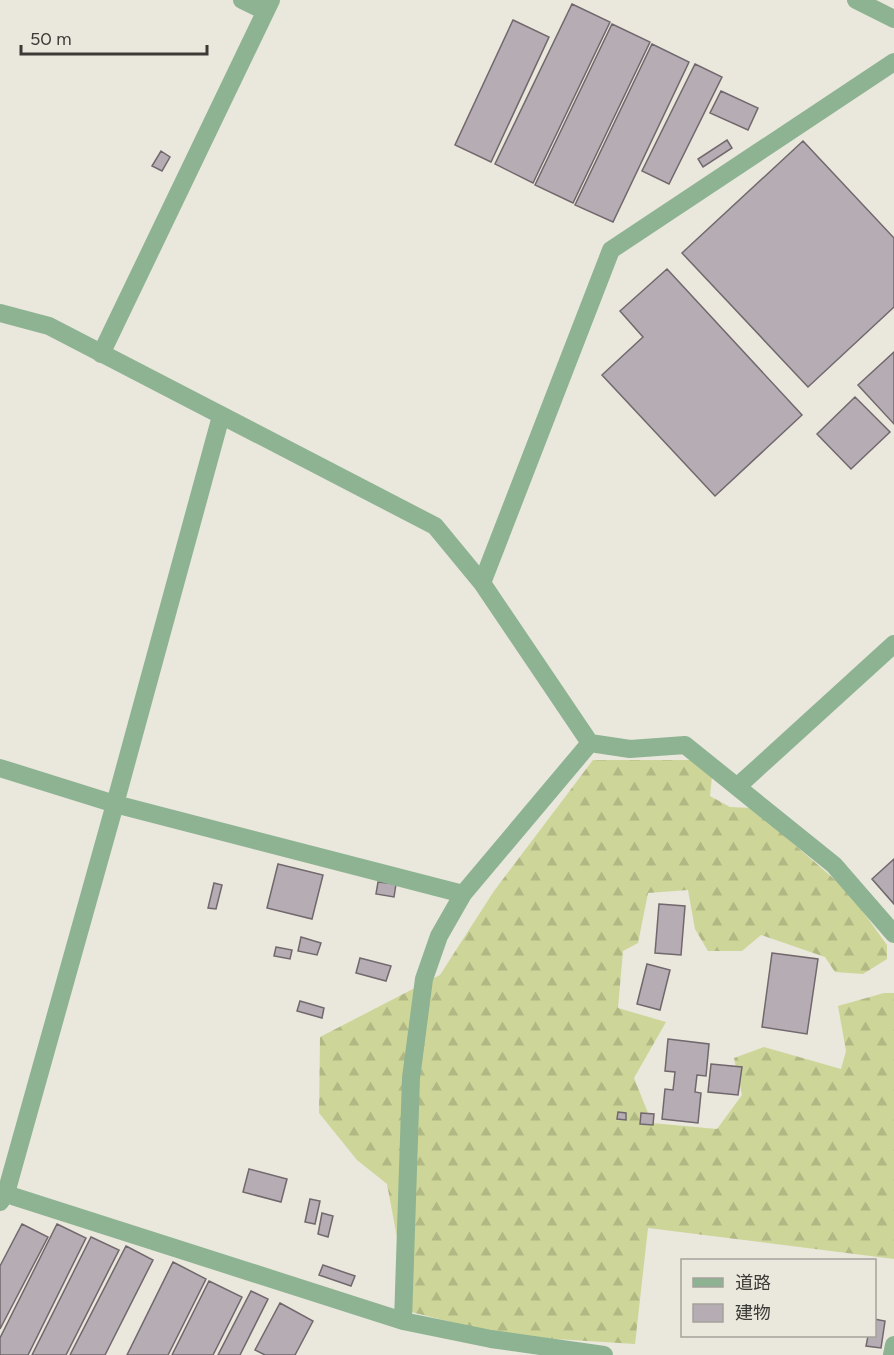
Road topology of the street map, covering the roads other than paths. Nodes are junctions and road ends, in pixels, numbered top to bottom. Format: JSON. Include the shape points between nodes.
{"nodes":[{"id":1,"x":242,"y":0,"type":"edge"},
{"id":2,"x":856,"y":0,"type":"edge"},
{"id":3,"x":268,"y":6,"type":"edge"},
{"id":4,"x":894,"y":19,"type":"edge"},
{"id":5,"x":894,"y":62,"type":"edge"},
{"id":6,"x":0,"y":314,"type":"edge"},
{"id":7,"x":101,"y":354,"type":"junction"},
{"id":8,"x":221,"y":416,"type":"junction"},
{"id":9,"x":482,"y":583,"type":"junction"},
{"id":10,"x":894,"y":644,"type":"edge"},
{"id":11,"x":590,"y":743,"type":"junction"},
{"id":12,"x":0,"y":768,"type":"edge"},
{"id":13,"x":738,"y":786,"type":"junction"},
{"id":14,"x":116,"y":804,"type":"junction"},
{"id":15,"x":463,"y":894,"type":"junction"},
{"id":16,"x":894,"y":934,"type":"edge"},
{"id":17,"x":2,"y":1196,"type":"edge"},
{"id":18,"x":403,"y":1321,"type":"junction"},
{"id":19,"x":894,"y":1345,"type":"edge"},
{"id":20,"x":489,"y":1347,"type":"edge"},
{"id":21,"x":604,"y":1355,"type":"edge"},
{"id":22,"x":892,"y":1355,"type":"edge"}],
"edges":[{"from":1,"to":3,"type":"street"},
{"from":2,"to":4,"type":"street"},
{"from":3,"to":7,"type":"street"},
{"from":5,"to":9,"type":"street","via":[[611,250]]},
{"from":6,"to":7,"type":"street","via":[[49,326]]},
{"from":7,"to":8,"type":"street"},
{"from":8,"to":9,"type":"street","via":[[435,526]]},
{"from":8,"to":14,"type":"street"},
{"from":9,"to":11,"type":"street"},
{"from":10,"to":13,"type":"street"},
{"from":11,"to":13,"type":"street","via":[[630,749],[685,745]]},
{"from":11,"to":15,"type":"street"},
{"from":12,"to":14,"type":"street"},
{"from":13,"to":16,"type":"street","via":[[834,865]]},
{"from":14,"to":15,"type":"street"},
{"from":14,"to":17,"type":"street"},
{"from":15,"to":18,"type":"street","via":[[439,936],[424,980],[411,1078]]},
{"from":17,"to":18,"type":"street"},
{"from":18,"to":20,"type":"street"},
{"from":19,"to":22,"type":"street"},
{"from":20,"to":21,"type":"street"}]}
